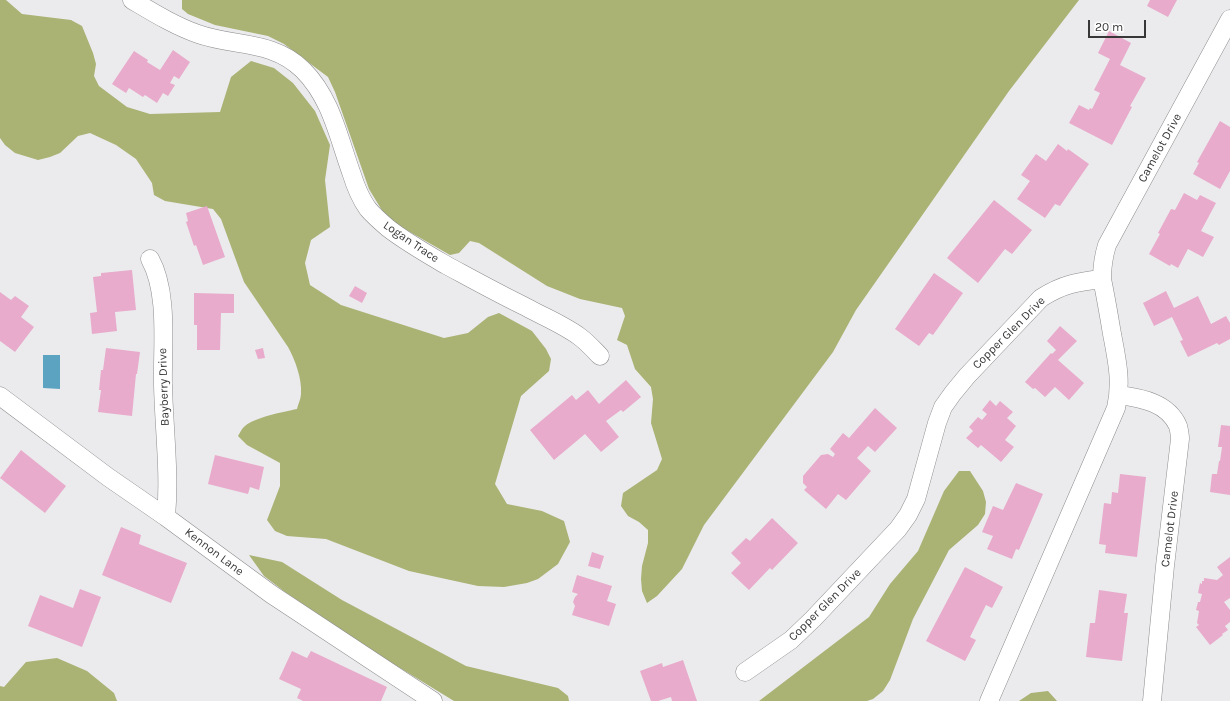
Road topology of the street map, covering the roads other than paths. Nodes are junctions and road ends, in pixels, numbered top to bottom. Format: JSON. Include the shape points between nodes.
{"nodes":[{"id":1,"x":132,"y":0,"type":"edge"},
{"id":2,"x":1230,"y":19,"type":"edge"},
{"id":3,"x":150,"y":259,"type":"dead end"},
{"id":4,"x":1102,"y":279,"type":"junction"},
{"id":5,"x":600,"y":356,"type":"dead end"},
{"id":6,"x":1119,"y":395,"type":"junction"},
{"id":7,"x":0,"y":396,"type":"edge"},
{"id":8,"x":166,"y":517,"type":"junction"},
{"id":9,"x":745,"y":672,"type":"dead end"},
{"id":10,"x":432,"y":701,"type":"edge"},
{"id":11,"x":989,"y":701,"type":"edge"},
{"id":12,"x":1152,"y":701,"type":"edge"}],
"edges":[{"from":1,"to":5,"type":"street","name":"Logan Trace","via":[[170,22],[200,35],[265,48],[292,60],[321,93],[336,125],[359,194],[368,208],[389,229],[480,284],[579,336]]},
{"from":2,"to":4,"type":"street","name":"Camelot Drive","via":[[1107,245]]},
{"from":3,"to":8,"type":"street","name":"Bayberry Drive","via":[[159,279],[163,325],[162,385],[168,482]]},
{"from":4,"to":6,"type":"street","via":[[1118,363]]},
{"from":4,"to":9,"type":"street","name":"Copper Glen Drive","via":[[1064,286],[1041,298],[967,376],[943,408],[916,499],[898,529],[791,640]]},
{"from":6,"to":11,"type":"street","via":[[1116,408]]},
{"from":6,"to":12,"type":"street","name":"Camelot Drive","via":[[1161,406],[1178,427],[1180,439]]},
{"from":7,"to":8,"type":"street","name":"Kennon Lane"},
{"from":8,"to":10,"type":"street","name":"Kennon Lane","via":[[271,594]]}]}
